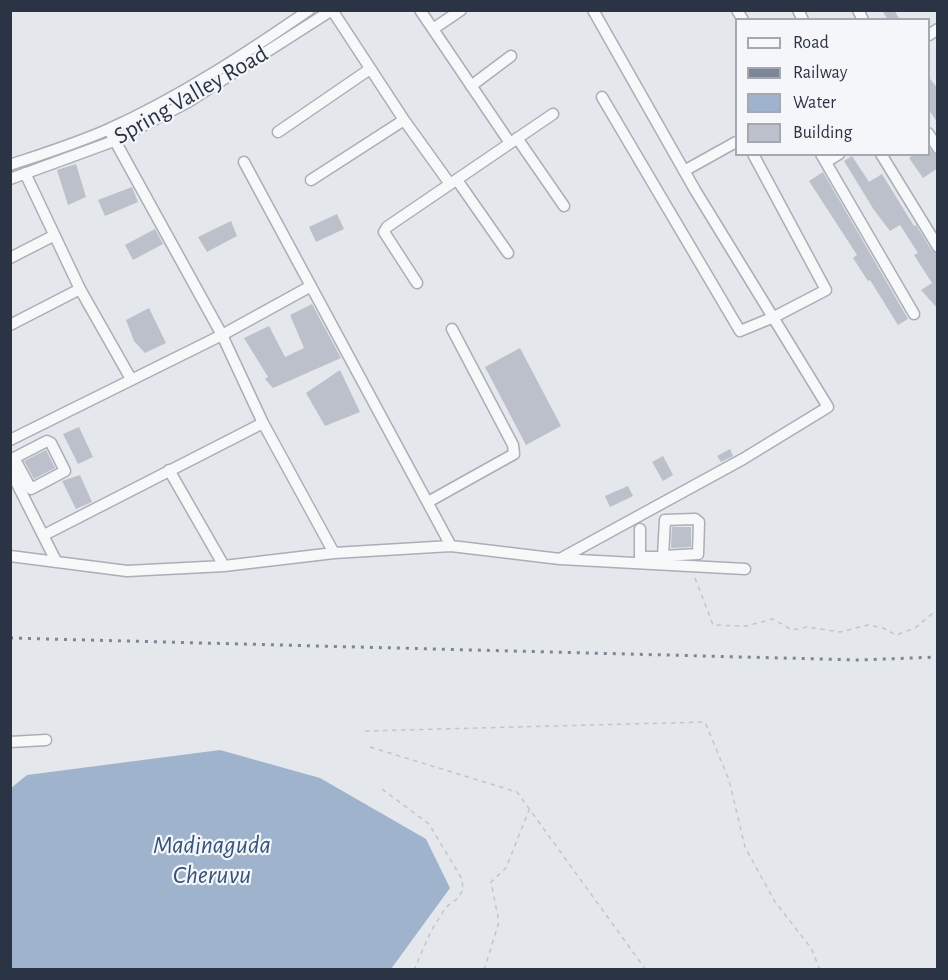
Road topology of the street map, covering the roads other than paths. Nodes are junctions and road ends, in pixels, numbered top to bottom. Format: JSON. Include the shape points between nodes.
{"nodes":[{"id":1,"x":309,"y":10,"type":"edge"},
{"id":2,"x":332,"y":10,"type":"edge"},
{"id":3,"x":420,"y":10,"type":"edge"},
{"id":4,"x":461,"y":10,"type":"edge"},
{"id":5,"x":592,"y":10,"type":"edge"},
{"id":6,"x":433,"y":29,"type":"junction"},
{"id":7,"x":512,"y":56,"type":"dead end"},
{"id":8,"x":370,"y":69,"type":"junction"},
{"id":9,"x":471,"y":86,"type":"junction"},
{"id":10,"x":602,"y":97,"type":"dead end"},
{"id":11,"x":553,"y":114,"type":"dead end"},
{"id":12,"x":404,"y":120,"type":"junction"},
{"id":13,"x":109,"y":130,"type":"junction"},
{"id":14,"x":278,"y":132,"type":"dead end"},
{"id":15,"x":114,"y":141,"type":"junction"},
{"id":16,"x":514,"y":141,"type":"junction"},
{"id":17,"x":735,"y":143,"type":"edge"},
{"id":18,"x":754,"y":156,"type":"edge"},
{"id":19,"x":882,"y":156,"type":"edge"},
{"id":20,"x":824,"y":158,"type":"edge"},
{"id":21,"x":244,"y":162,"type":"dead end"},
{"id":22,"x":10,"y":165,"type":"edge"},
{"id":23,"x":684,"y":171,"type":"junction"},
{"id":24,"x":25,"y":173,"type":"junction"},
{"id":25,"x":10,"y":179,"type":"edge"},
{"id":26,"x":311,"y":180,"type":"dead end"},
{"id":27,"x":454,"y":182,"type":"junction"},
{"id":28,"x":564,"y":207,"type":"dead end"},
{"id":29,"x":53,"y":236,"type":"junction"},
{"id":30,"x":938,"y":247,"type":"edge"},
{"id":31,"x":508,"y":253,"type":"dead end"},
{"id":32,"x":10,"y":258,"type":"edge"},
{"id":33,"x":417,"y":283,"type":"dead end"},
{"id":34,"x":311,"y":286,"type":"junction"},
{"id":35,"x":80,"y":289,"type":"junction"},
{"id":36,"x":914,"y":314,"type":"dead end"},
{"id":37,"x":774,"y":317,"type":"junction"},
{"id":38,"x":10,"y":325,"type":"edge"},
{"id":39,"x":452,"y":329,"type":"dead end"},
{"id":40,"x":222,"y":335,"type":"junction"},
{"id":41,"x":131,"y":378,"type":"junction"},
{"id":42,"x":263,"y":423,"type":"junction"},
{"id":43,"x":10,"y":441,"type":"edge"},
{"id":44,"x":12,"y":455,"type":"edge"},
{"id":45,"x":10,"y":470,"type":"edge"},
{"id":46,"x":169,"y":470,"type":"junction"},
{"id":47,"x":22,"y":483,"type":"junction"},
{"id":48,"x":428,"y":502,"type":"junction"},
{"id":49,"x":640,"y":529,"type":"dead end"},
{"id":50,"x":44,"y":535,"type":"junction"},
{"id":51,"x":451,"y":546,"type":"junction"},
{"id":52,"x":334,"y":553,"type":"junction"},
{"id":53,"x":10,"y":556,"type":"edge"},
{"id":54,"x":734,"y":557,"type":"dead end"},
{"id":55,"x":560,"y":559,"type":"junction"},
{"id":56,"x":661,"y":559,"type":"junction"},
{"id":57,"x":640,"y":560,"type":"junction"},
{"id":58,"x":56,"y":561,"type":"junction"},
{"id":59,"x":687,"y":562,"type":"junction"},
{"id":60,"x":224,"y":566,"type":"junction"},
{"id":61,"x":46,"y":741,"type":"dead end"},
{"id":62,"x":10,"y":742,"type":"edge"}],
"edges":[{"from":1,"to":13,"type":"street","name":"Spring Valley Road","via":[[217,72]]},
{"from":2,"to":8,"type":"street"},
{"from":2,"to":15,"type":"street","name":"Spring Valley Road","via":[[188,102]]},
{"from":3,"to":6,"type":"street"},
{"from":4,"to":6,"type":"street"},
{"from":5,"to":23,"type":"street"},
{"from":6,"to":9,"type":"street"},
{"from":7,"to":9,"type":"street"},
{"from":8,"to":12,"type":"street"},
{"from":8,"to":14,"type":"street"},
{"from":9,"to":16,"type":"street"},
{"from":10,"to":37,"type":"street","via":[[736,327],[744,331]]},
{"from":11,"to":16,"type":"street"},
{"from":12,"to":26,"type":"street"},
{"from":12,"to":27,"type":"street"},
{"from":13,"to":15,"type":"street"},
{"from":13,"to":22,"type":"street","name":"Spring Valley Road"},
{"from":15,"to":24,"type":"street","name":"Spring Valley Road"},
{"from":15,"to":40,"type":"street"},
{"from":16,"to":27,"type":"street"},
{"from":16,"to":28,"type":"street"},
{"from":17,"to":23,"type":"street"},
{"from":18,"to":37,"type":"street","via":[[826,291]]},
{"from":19,"to":30,"type":"street"},
{"from":20,"to":36,"type":"street"},
{"from":21,"to":34,"type":"street"},
{"from":23,"to":37,"type":"street"},
{"from":24,"to":25,"type":"street","name":"Spring Valley Road"},
{"from":24,"to":29,"type":"street"},
{"from":27,"to":31,"type":"street"},
{"from":27,"to":33,"type":"street","via":[[384,231]]},
{"from":29,"to":32,"type":"street"},
{"from":29,"to":35,"type":"street"},
{"from":34,"to":40,"type":"street"},
{"from":34,"to":48,"type":"street"},
{"from":35,"to":38,"type":"street"},
{"from":35,"to":41,"type":"street"},
{"from":37,"to":55,"type":"street","via":[[828,407],[743,459]]},
{"from":39,"to":48,"type":"street","via":[[515,450],[511,458]]},
{"from":40,"to":41,"type":"street"},
{"from":40,"to":42,"type":"street"},
{"from":41,"to":43,"type":"street"},
{"from":42,"to":46,"type":"street"},
{"from":42,"to":52,"type":"street"},
{"from":44,"to":47,"type":"street"},
{"from":44,"to":47,"type":"street","via":[[48,441],[65,470],[32,489]]},
{"from":45,"to":47,"type":"street"},
{"from":46,"to":50,"type":"street"},
{"from":46,"to":60,"type":"street"},
{"from":47,"to":50,"type":"street"},
{"from":48,"to":51,"type":"street"},
{"from":49,"to":57,"type":"street"},
{"from":50,"to":58,"type":"street"},
{"from":51,"to":52,"type":"street"},
{"from":51,"to":55,"type":"street"},
{"from":52,"to":60,"type":"street"},
{"from":53,"to":58,"type":"street"},
{"from":54,"to":59,"type":"street","via":[[740,569],[713,562]]},
{"from":55,"to":57,"type":"street"},
{"from":56,"to":57,"type":"street"},
{"from":56,"to":59,"type":"street"},
{"from":56,"to":59,"type":"street","via":[[665,520],[695,519],[699,522],[698,554]]},
{"from":58,"to":60,"type":"street","via":[[127,571]]},
{"from":61,"to":62,"type":"street"}]}
